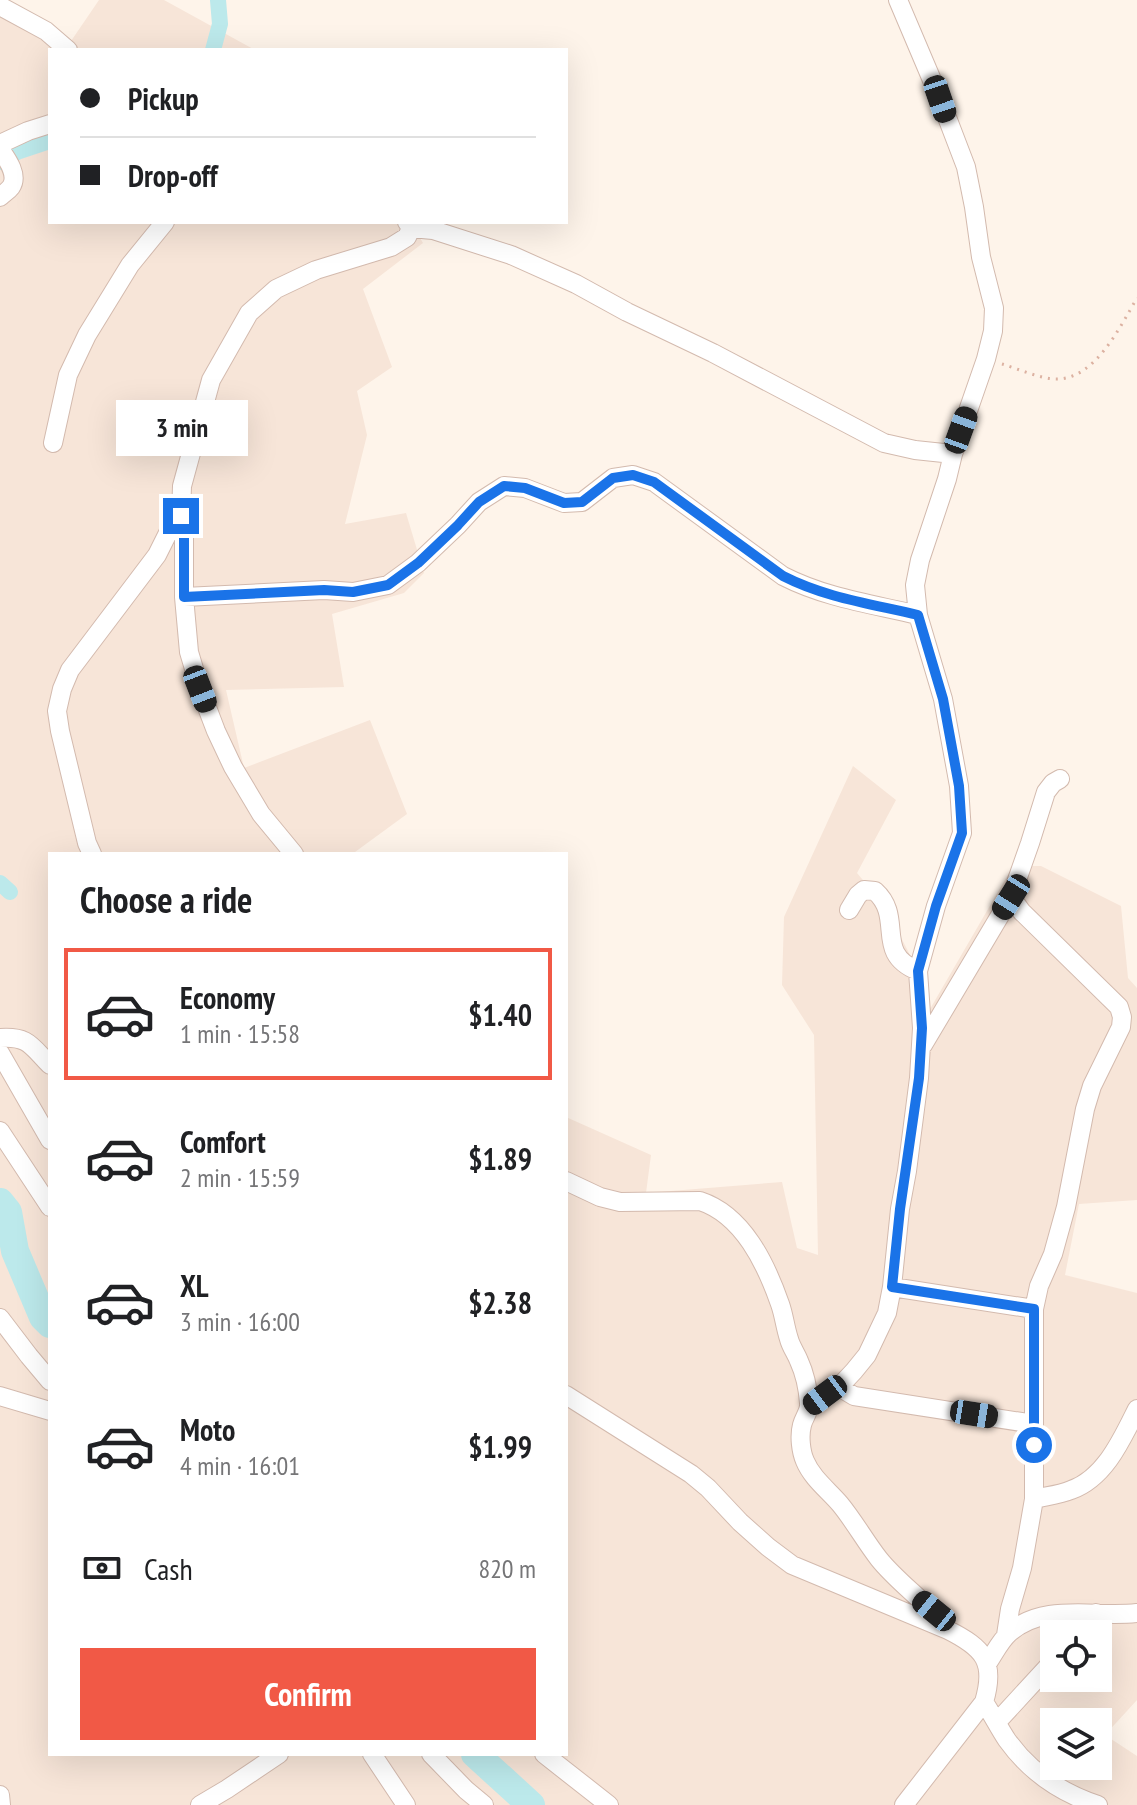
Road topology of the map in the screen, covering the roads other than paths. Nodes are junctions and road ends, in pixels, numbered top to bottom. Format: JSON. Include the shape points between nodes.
{"nodes":[{"id":1,"x":898,"y":0,"type":"edge"},
{"id":2,"x":0,"y":6,"type":"edge"},
{"id":3,"x":66,"y":48,"type":"edge"},
{"id":4,"x":48,"y":125,"type":"edge"},
{"id":5,"x":0,"y":147,"type":"edge"},
{"id":6,"x":0,"y":197,"type":"edge"},
{"id":7,"x":163,"y":224,"type":"edge"},
{"id":8,"x":409,"y":225,"type":"edge"},
{"id":9,"x":53,"y":443,"type":"dead end"},
{"id":10,"x":953,"y":454,"type":"junction"},
{"id":11,"x":181,"y":516,"type":"junction"},
{"id":12,"x":184,"y":597,"type":"junction"},
{"id":13,"x":918,"y":615,"type":"junction"},
{"id":14,"x":1060,"y":779,"type":"dead end"},
{"id":15,"x":287,"y":851,"type":"edge"},
{"id":16,"x":91,"y":852,"type":"edge"},
{"id":17,"x":1011,"y":897,"type":"junction"},
{"id":18,"x":849,"y":910,"type":"dead end"},
{"id":19,"x":918,"y":971,"type":"junction"},
{"id":20,"x":0,"y":1038,"type":"edge"},
{"id":21,"x":921,"y":1047,"type":"junction"},
{"id":22,"x":0,"y":1053,"type":"edge"},
{"id":23,"x":48,"y":1063,"type":"edge"},
{"id":24,"x":0,"y":1131,"type":"edge"},
{"id":25,"x":48,"y":1137,"type":"edge"},
{"id":26,"x":568,"y":1182,"type":"edge"},
{"id":27,"x":48,"y":1204,"type":"edge"},
{"id":28,"x":892,"y":1287,"type":"junction"},
{"id":29,"x":1034,"y":1309,"type":"junction"},
{"id":30,"x":0,"y":1318,"type":"edge"},
{"id":31,"x":48,"y":1379,"type":"edge"},
{"id":32,"x":839,"y":1387,"type":"junction"},
{"id":33,"x":0,"y":1396,"type":"edge"},
{"id":34,"x":568,"y":1396,"type":"edge"},
{"id":35,"x":810,"y":1407,"type":"junction"},
{"id":36,"x":1137,"y":1409,"type":"edge"},
{"id":37,"x":48,"y":1410,"type":"edge"},
{"id":38,"x":1034,"y":1424,"type":"junction"},
{"id":39,"x":1034,"y":1499,"type":"junction"},
{"id":40,"x":1096,"y":1613,"type":"junction"},
{"id":41,"x":1137,"y":1613,"type":"edge"},
{"id":42,"x":1090,"y":1620,"type":"edge"},
{"id":43,"x":948,"y":1630,"type":"junction"},
{"id":44,"x":1006,"y":1635,"type":"junction"},
{"id":45,"x":987,"y":1664,"type":"junction"},
{"id":46,"x":1040,"y":1675,"type":"edge"},
{"id":47,"x":984,"y":1702,"type":"junction"},
{"id":48,"x":997,"y":1722,"type":"junction"},
{"id":49,"x":276,"y":1756,"type":"edge"},
{"id":50,"x":373,"y":1756,"type":"edge"},
{"id":51,"x":433,"y":1756,"type":"edge"},
{"id":52,"x":547,"y":1756,"type":"edge"},
{"id":53,"x":0,"y":1795,"type":"edge"},
{"id":54,"x":1,"y":1805,"type":"edge"},
{"id":55,"x":200,"y":1805,"type":"edge"},
{"id":56,"x":406,"y":1805,"type":"edge"},
{"id":57,"x":484,"y":1805,"type":"edge"},
{"id":58,"x":609,"y":1805,"type":"edge"},
{"id":59,"x":904,"y":1805,"type":"edge"},
{"id":60,"x":1098,"y":1805,"type":"edge"}],
"edges":[{"from":1,"to":10,"type":"street","via":[[966,167],[994,308],[986,359]]},
{"from":2,"to":3,"type":"street"},
{"from":4,"to":5,"type":"street"},
{"from":5,"to":6,"type":"street","via":[[13,172],[11,187]]},
{"from":7,"to":9,"type":"street","via":[[130,265],[87,335],[68,375]]},
{"from":8,"to":10,"type":"street","via":[[511,255],[576,284],[884,443]]},
{"from":8,"to":11,"type":"street","via":[[403,241],[316,270],[276,289],[249,313],[211,380],[182,486]]},
{"from":10,"to":13,"type":"street","via":[[920,560],[915,585]]},
{"from":11,"to":12,"type":"street"},
{"from":11,"to":16,"type":"street","via":[[70,670],[62,689],[60,731]]},
{"from":12,"to":13,"type":"street","via":[[375,589],[418,563],[479,502],[504,486],[564,503],[582,502],[613,478],[633,475],[654,482],[799,584]]},
{"from":12,"to":15,"type":"street","via":[[189,652],[216,731]]},
{"from":13,"to":19,"type":"street","via":[[943,699],[962,833]]},
{"from":14,"to":17,"type":"street","via":[[1046,792]]},
{"from":17,"to":21,"type":"street"},
{"from":17,"to":29,"type":"street","via":[[1119,1007],[1122,1017],[1085,1109],[1066,1207]]},
{"from":18,"to":19,"type":"street","via":[[864,890],[875,891],[887,904],[898,959]]},
{"from":19,"to":21,"type":"street"},
{"from":20,"to":23,"type":"street","via":[[29,1043]]},
{"from":21,"to":28,"type":"street"},
{"from":22,"to":25,"type":"street"},
{"from":24,"to":27,"type":"street"},
{"from":26,"to":35,"type":"street","via":[[620,1202],[700,1201],[726,1216],[743,1232],[767,1271]]},
{"from":28,"to":29,"type":"street"},
{"from":28,"to":32,"type":"street","via":[[887,1313],[867,1355]]},
{"from":29,"to":38,"type":"street"},
{"from":30,"to":31,"type":"street"},
{"from":32,"to":35,"type":"street"},
{"from":32,"to":38,"type":"street","via":[[854,1396]]},
{"from":33,"to":37,"type":"street"},
{"from":34,"to":43,"type":"street","via":[[691,1474],[792,1565]]},
{"from":35,"to":43,"type":"street","via":[[801,1427],[801,1447],[812,1473],[878,1558]]},
{"from":36,"to":39,"type":"street","via":[[1117,1449],[1094,1475],[1073,1490]]},
{"from":38,"to":39,"type":"street"},
{"from":39,"to":44,"type":"street"},
{"from":40,"to":41,"type":"street"},
{"from":40,"to":42,"type":"street"},
{"from":40,"to":44,"type":"street","via":[[1031,1618]]},
{"from":43,"to":45,"type":"street","via":[[969,1640]]},
{"from":44,"to":45,"type":"street"},
{"from":45,"to":47,"type":"street"},
{"from":46,"to":48,"type":"street"},
{"from":47,"to":48,"type":"street"},
{"from":47,"to":59,"type":"street"},
{"from":48,"to":60,"type":"street","via":[[1025,1762],[1049,1783]]},
{"from":49,"to":55,"type":"street"},
{"from":50,"to":56,"type":"street"},
{"from":51,"to":57,"type":"street"},
{"from":52,"to":58,"type":"street"},
{"from":53,"to":54,"type":"street"}]}
